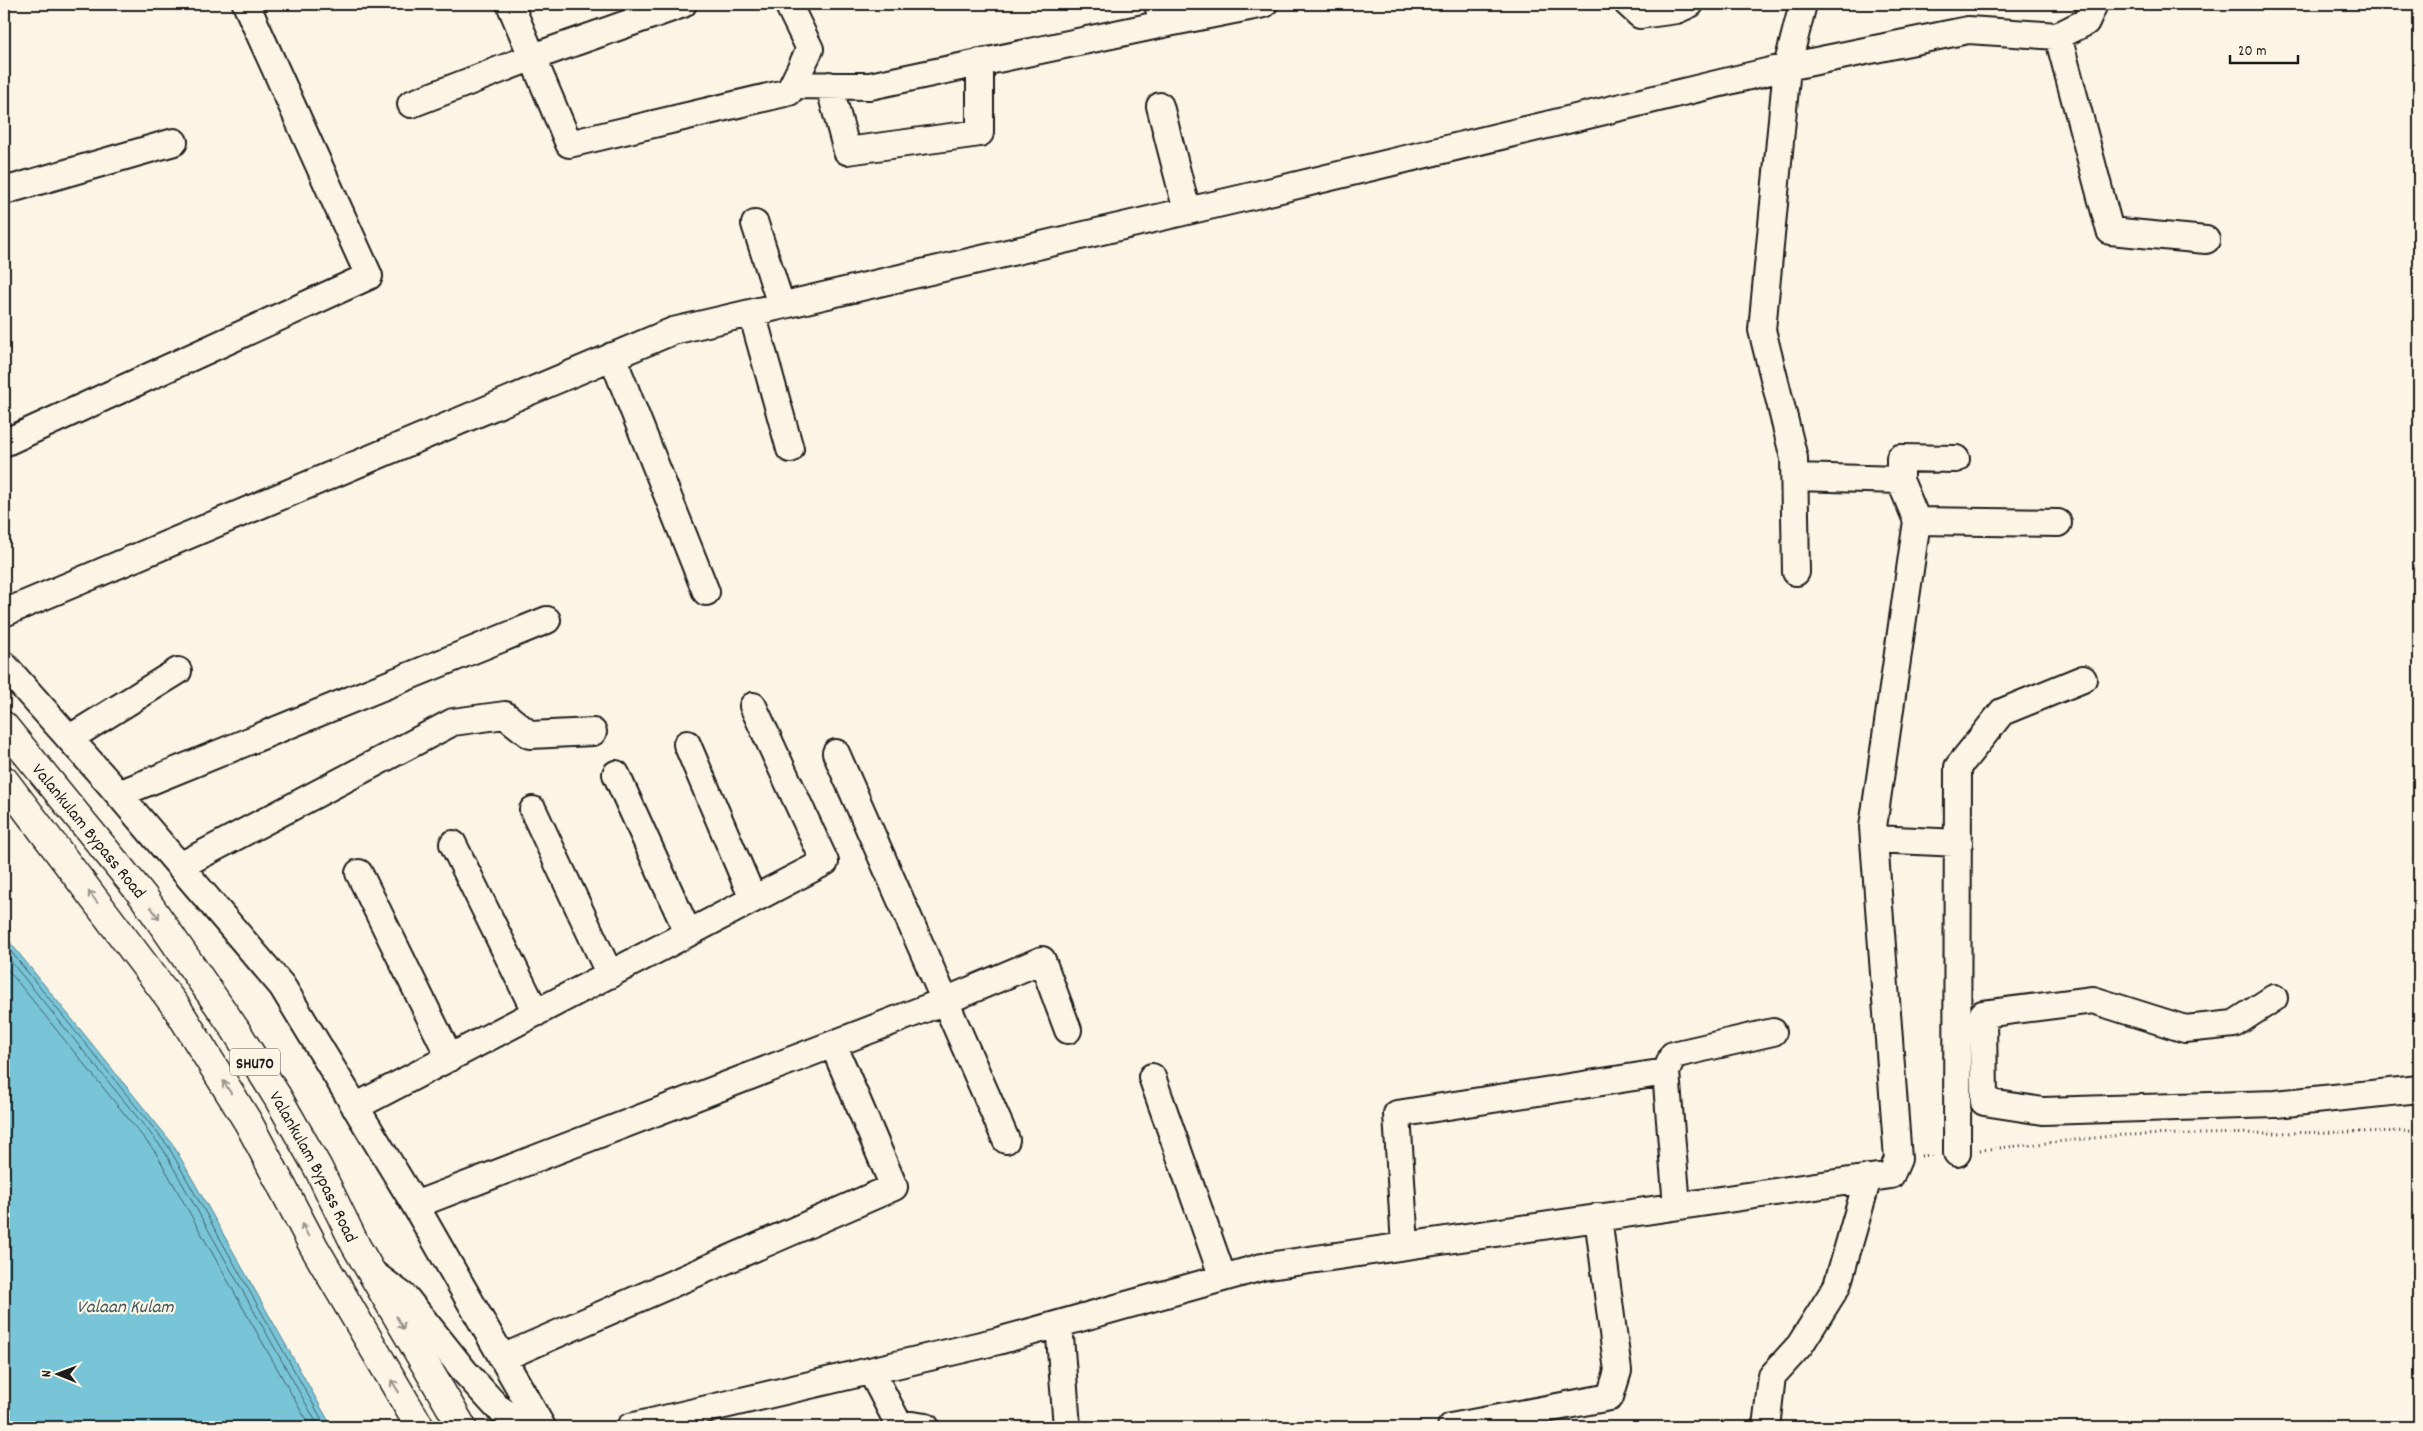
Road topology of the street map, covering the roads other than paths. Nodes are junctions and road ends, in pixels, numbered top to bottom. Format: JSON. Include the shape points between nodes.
{"nodes":[{"id":1,"x":246,"y":4,"type":"edge"},
{"id":2,"x":510,"y":4,"type":"edge"},
{"id":3,"x":683,"y":4,"type":"edge"},
{"id":4,"x":1264,"y":4,"type":"edge"},
{"id":5,"x":1628,"y":4,"type":"edge"},
{"id":6,"x":1690,"y":4,"type":"edge"},
{"id":7,"x":1803,"y":4,"type":"edge"},
{"id":8,"x":2094,"y":4,"type":"edge"},
{"id":9,"x":796,"y":5,"type":"edge"},
{"id":10,"x":1160,"y":14,"type":"edge"},
{"id":11,"x":2058,"y":36,"type":"junction"},
{"id":12,"x":532,"y":57,"type":"junction"},
{"id":13,"x":980,"y":62,"type":"junction"},
{"id":14,"x":1787,"y":67,"type":"junction"},
{"id":15,"x":793,"y":84,"type":"junction"},
{"id":16,"x":829,"y":85,"type":"junction"},
{"id":17,"x":411,"y":104,"type":"dead end"},
{"id":18,"x":1160,"y":106,"type":"dead end"},
{"id":19,"x":174,"y":142,"type":"dead end"},
{"id":20,"x":4,"y":191,"type":"edge"},
{"id":21,"x":1187,"y":211,"type":"junction"},
{"id":22,"x":755,"y":224,"type":"dead end"},
{"id":23,"x":2206,"y":240,"type":"dead end"},
{"id":24,"x":781,"y":305,"type":"junction"},
{"id":25,"x":752,"y":312,"type":"junction"},
{"id":26,"x":612,"y":356,"type":"junction"},
{"id":27,"x":4,"y":443,"type":"edge"},
{"id":28,"x":790,"y":449,"type":"dead end"},
{"id":29,"x":1956,"y":459,"type":"dead end"},
{"id":30,"x":1795,"y":477,"type":"junction"},
{"id":31,"x":1900,"y":480,"type":"junction"},
{"id":32,"x":1918,"y":521,"type":"junction"},
{"id":33,"x":2058,"y":522,"type":"dead end"},
{"id":34,"x":1796,"y":572,"type":"dead end"},
{"id":35,"x":706,"y":592,"type":"dead end"},
{"id":36,"x":4,"y":613,"type":"edge"},
{"id":37,"x":547,"y":620,"type":"dead end"},
{"id":38,"x":4,"y":665,"type":"edge"},
{"id":39,"x":178,"y":671,"type":"dead end"},
{"id":40,"x":2083,"y":679,"type":"dead end"},
{"id":41,"x":753,"y":706,"type":"dead end"},
{"id":42,"x":4,"y":726,"type":"edge"},
{"id":43,"x":593,"y":732,"type":"dead end"},
{"id":44,"x":70,"y":738,"type":"junction"},
{"id":45,"x":686,"y":744,"type":"dead end"},
{"id":46,"x":836,"y":753,"type":"dead end"},
{"id":47,"x":616,"y":774,"type":"dead end"},
{"id":48,"x":4,"y":780,"type":"edge"},
{"id":49,"x":119,"y":794,"type":"junction"},
{"id":50,"x":533,"y":810,"type":"dead end"},
{"id":51,"x":1874,"y":839,"type":"junction"},
{"id":52,"x":1959,"y":843,"type":"junction"},
{"id":53,"x":453,"y":844,"type":"dead end"},
{"id":54,"x":180,"y":866,"type":"junction"},
{"id":55,"x":359,"y":873,"type":"dead end"},
{"id":56,"x":753,"y":900,"type":"junction"},
{"id":57,"x":688,"y":933,"type":"junction"},
{"id":58,"x":610,"y":974,"type":"junction"},
{"id":59,"x":2274,"y":998,"type":"dead end"},
{"id":60,"x":945,"y":1001,"type":"junction"},
{"id":61,"x":536,"y":1013,"type":"junction"},
{"id":62,"x":1068,"y":1030,"type":"dead end"},
{"id":63,"x":1773,"y":1032,"type":"dead end"},
{"id":64,"x":833,"y":1044,"type":"junction"},
{"id":65,"x":450,"y":1058,"type":"junction"},
{"id":66,"x":1666,"y":1072,"type":"junction"},
{"id":67,"x":1152,"y":1077,"type":"dead end"},
{"id":68,"x":2419,"y":1089,"type":"edge"},
{"id":69,"x":355,"y":1107,"type":"junction"},
{"id":70,"x":1006,"y":1140,"type":"dead end"},
{"id":71,"x":1957,"y":1152,"type":"road end"},
{"id":72,"x":1868,"y":1178,"type":"junction"},
{"id":73,"x":415,"y":1205,"type":"junction"},
{"id":74,"x":1677,"y":1206,"type":"junction"},
{"id":75,"x":1598,"y":1217,"type":"junction"},
{"id":76,"x":356,"y":1246,"type":"junction"},
{"id":77,"x":1405,"y":1246,"type":"junction"},
{"id":78,"x":325,"y":1267,"type":"junction"},
{"id":79,"x":371,"y":1272,"type":"junction"},
{"id":80,"x":1223,"y":1278,"type":"junction"},
{"id":81,"x":1059,"y":1324,"type":"junction"},
{"id":82,"x":502,"y":1358,"type":"junction"},
{"id":83,"x":871,"y":1371,"type":"junction"},
{"id":84,"x":420,"y":1427,"type":"edge"},
{"id":85,"x":462,"y":1427,"type":"edge"},
{"id":86,"x":527,"y":1427,"type":"edge"},
{"id":87,"x":542,"y":1427,"type":"edge"},
{"id":88,"x":630,"y":1427,"type":"edge"},
{"id":89,"x":926,"y":1427,"type":"edge"},
{"id":90,"x":1066,"y":1427,"type":"edge"},
{"id":91,"x":1451,"y":1427,"type":"edge"},
{"id":92,"x":1766,"y":1427,"type":"edge"}],
"edges":[{"from":1,"to":27,"type":"street","via":[[369,276]]},
{"from":2,"to":12,"type":"street"},
{"from":3,"to":12,"type":"street"},
{"from":4,"to":10,"type":"street"},
{"from":5,"to":6,"type":"street","via":[[1640,15],[1677,10]]},
{"from":7,"to":14,"type":"street"},
{"from":8,"to":11,"type":"street","via":[[2086,22]]},
{"from":9,"to":15,"type":"street","via":[[810,49]]},
{"from":10,"to":13,"type":"street"},
{"from":11,"to":14,"type":"street","via":[[1968,30]]},
{"from":11,"to":23,"type":"street","via":[[2110,232]]},
{"from":12,"to":15,"type":"street","via":[[569,144],[790,92]]},
{"from":12,"to":17,"type":"street"},
{"from":13,"to":16,"type":"street","via":[[870,86]]},
{"from":13,"to":16,"type":"street","via":[[980,133],[847,151]]},
{"from":14,"to":21,"type":"street"},
{"from":14,"to":30,"type":"street","via":[[1762,330],[1794,458]]},
{"from":15,"to":16,"type":"street"},
{"from":18,"to":21,"type":"street"},
{"from":19,"to":20,"type":"street"},
{"from":21,"to":24,"type":"street"},
{"from":22,"to":24,"type":"street"},
{"from":24,"to":25,"type":"street"},
{"from":25,"to":26,"type":"street","via":[[672,331]]},
{"from":25,"to":28,"type":"street"},
{"from":26,"to":35,"type":"street"},
{"from":26,"to":36,"type":"street"},
{"from":29,"to":31,"type":"street","via":[[1900,458]]},
{"from":30,"to":31,"type":"street"},
{"from":30,"to":34,"type":"street"},
{"from":31,"to":32,"type":"street"},
{"from":32,"to":33,"type":"street"},
{"from":32,"to":51,"type":"street"},
{"from":37,"to":49,"type":"street"},
{"from":38,"to":44,"type":"street"},
{"from":39,"to":44,"type":"street"},
{"from":40,"to":52,"type":"street","via":[[2002,712],[1958,767]]},
{"from":41,"to":56,"type":"street","via":[[825,862]]},
{"from":42,"to":76,"type":"main road","name":"Valankulam Bypass Road","number":"SHU70","one_way":true,"via":[[143,896],[230,1021],[318,1168]]},
{"from":43,"to":54,"type":"street","via":[[530,735],[505,715],[453,722]]},
{"from":44,"to":49,"type":"street"},
{"from":45,"to":56,"type":"street"},
{"from":46,"to":60,"type":"street"},
{"from":47,"to":57,"type":"street"},
{"from":78,"to":48,"type":"main road","name":"Valankulam Bypass Road","number":"SHU70","one_way":true,"via":[[248,1122],[177,1008]]},
{"from":49,"to":54,"type":"street"},
{"from":50,"to":58,"type":"street"},
{"from":51,"to":52,"type":"street"},
{"from":51,"to":72,"type":"street","via":[[1898,1159],[1891,1175]]},
{"from":52,"to":71,"type":"street"},
{"from":53,"to":61,"type":"street"},
{"from":54,"to":69,"type":"street","via":[[282,986]]},
{"from":55,"to":65,"type":"street"},
{"from":56,"to":57,"type":"street"},
{"from":57,"to":58,"type":"street"},
{"from":58,"to":61,"type":"street"},
{"from":59,"to":68,"type":"street","via":[[2234,1024],[2185,1028],[2093,1000],[1983,1014],[1984,1102],[2053,1111],[2276,1104]]},
{"from":60,"to":62,"type":"street","via":[[1042,960]]},
{"from":60,"to":64,"type":"street"},
{"from":60,"to":70,"type":"street"},
{"from":61,"to":65,"type":"street"},
{"from":63,"to":66,"type":"street","via":[[1673,1055]]},
{"from":64,"to":73,"type":"street"},
{"from":64,"to":82,"type":"street","via":[[894,1187]]},
{"from":65,"to":69,"type":"street"},
{"from":66,"to":74,"type":"street"},
{"from":66,"to":77,"type":"street","via":[[1397,1114]]},
{"from":67,"to":80,"type":"street"},
{"from":69,"to":73,"type":"street"},
{"from":72,"to":74,"type":"street"},
{"from":72,"to":92,"type":"street","via":[[1837,1286],[1800,1345],[1772,1376]]},
{"from":73,"to":82,"type":"street"},
{"from":74,"to":75,"type":"street"},
{"from":75,"to":77,"type":"street"},
{"from":75,"to":91,"type":"street","via":[[1618,1371],[1610,1397]]},
{"from":76,"to":78,"type":"main road"},
{"from":76,"to":79,"type":"main road","name":"Valankulam Bypass Road","number":"SHU70"},
{"from":77,"to":80,"type":"street","via":[[1262,1266]]},
{"from":84,"to":78,"type":"main road","name":"Valankulam Bypass Road","number":"SHU70","one_way":true},
{"from":79,"to":85,"type":"main road","name":"Valankulam Bypass Road","number":"SHU70","one_way":true},
{"from":79,"to":86,"type":"street","via":[[406,1298],[497,1407]]},
{"from":80,"to":81,"type":"street"},
{"from":81,"to":83,"type":"street"},
{"from":81,"to":90,"type":"street"},
{"from":82,"to":87,"type":"street"},
{"from":83,"to":88,"type":"street"},
{"from":83,"to":89,"type":"street","via":[[898,1423]]}]}
